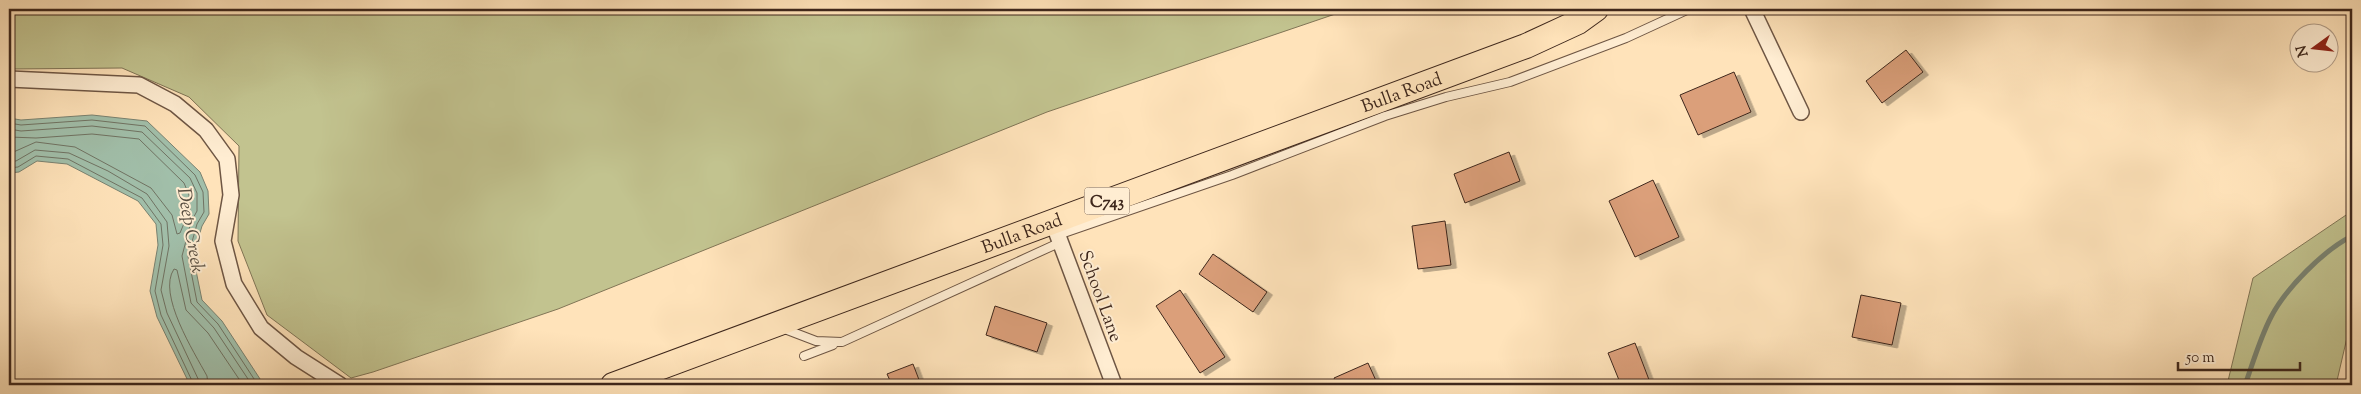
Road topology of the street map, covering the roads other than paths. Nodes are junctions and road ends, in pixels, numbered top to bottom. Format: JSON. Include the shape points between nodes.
{"nodes":[{"id":1,"x":1596,"y":9,"type":"edge"},
{"id":2,"x":1689,"y":9,"type":"edge"},
{"id":3,"x":1752,"y":9,"type":"edge"},
{"id":4,"x":9,"y":79,"type":"edge"},
{"id":5,"x":1801,"y":112,"type":"dead end"},
{"id":6,"x":1057,"y":232,"type":"junction"},
{"id":7,"x":770,"y":326,"type":"junction"},
{"id":8,"x":842,"y":342,"type":"junction"},
{"id":9,"x":804,"y":356,"type":"dead end"},
{"id":10,"x":340,"y":385,"type":"edge"},
{"id":11,"x":613,"y":385,"type":"edge"},
{"id":12,"x":1114,"y":385,"type":"edge"}],
"edges":[{"from":1,"to":6,"type":"main road","name":"Bulla Road","number":"C743","via":[[1578,22],[1526,46]]},
{"from":2,"to":6,"type":"lane","name":"Bulla Road","via":[[1626,38],[1510,82],[1385,116],[1232,175]]},
{"from":3,"to":5,"type":"street"},
{"from":4,"to":10,"type":"street","via":[[139,85],[175,104],[206,130],[228,159],[231,194],[223,241],[234,284],[261,328],[296,357]]},
{"from":6,"to":7,"type":"main road","name":"Bulla Road","number":"C743"},
{"from":6,"to":8,"type":"lane"},
{"from":6,"to":12,"type":"street","name":"School Lane"},
{"from":7,"to":8,"type":"lane","via":[[816,341]]},
{"from":7,"to":11,"type":"main road","name":"Bulla Road","number":"C743"},
{"from":8,"to":9,"type":"lane"}]}
